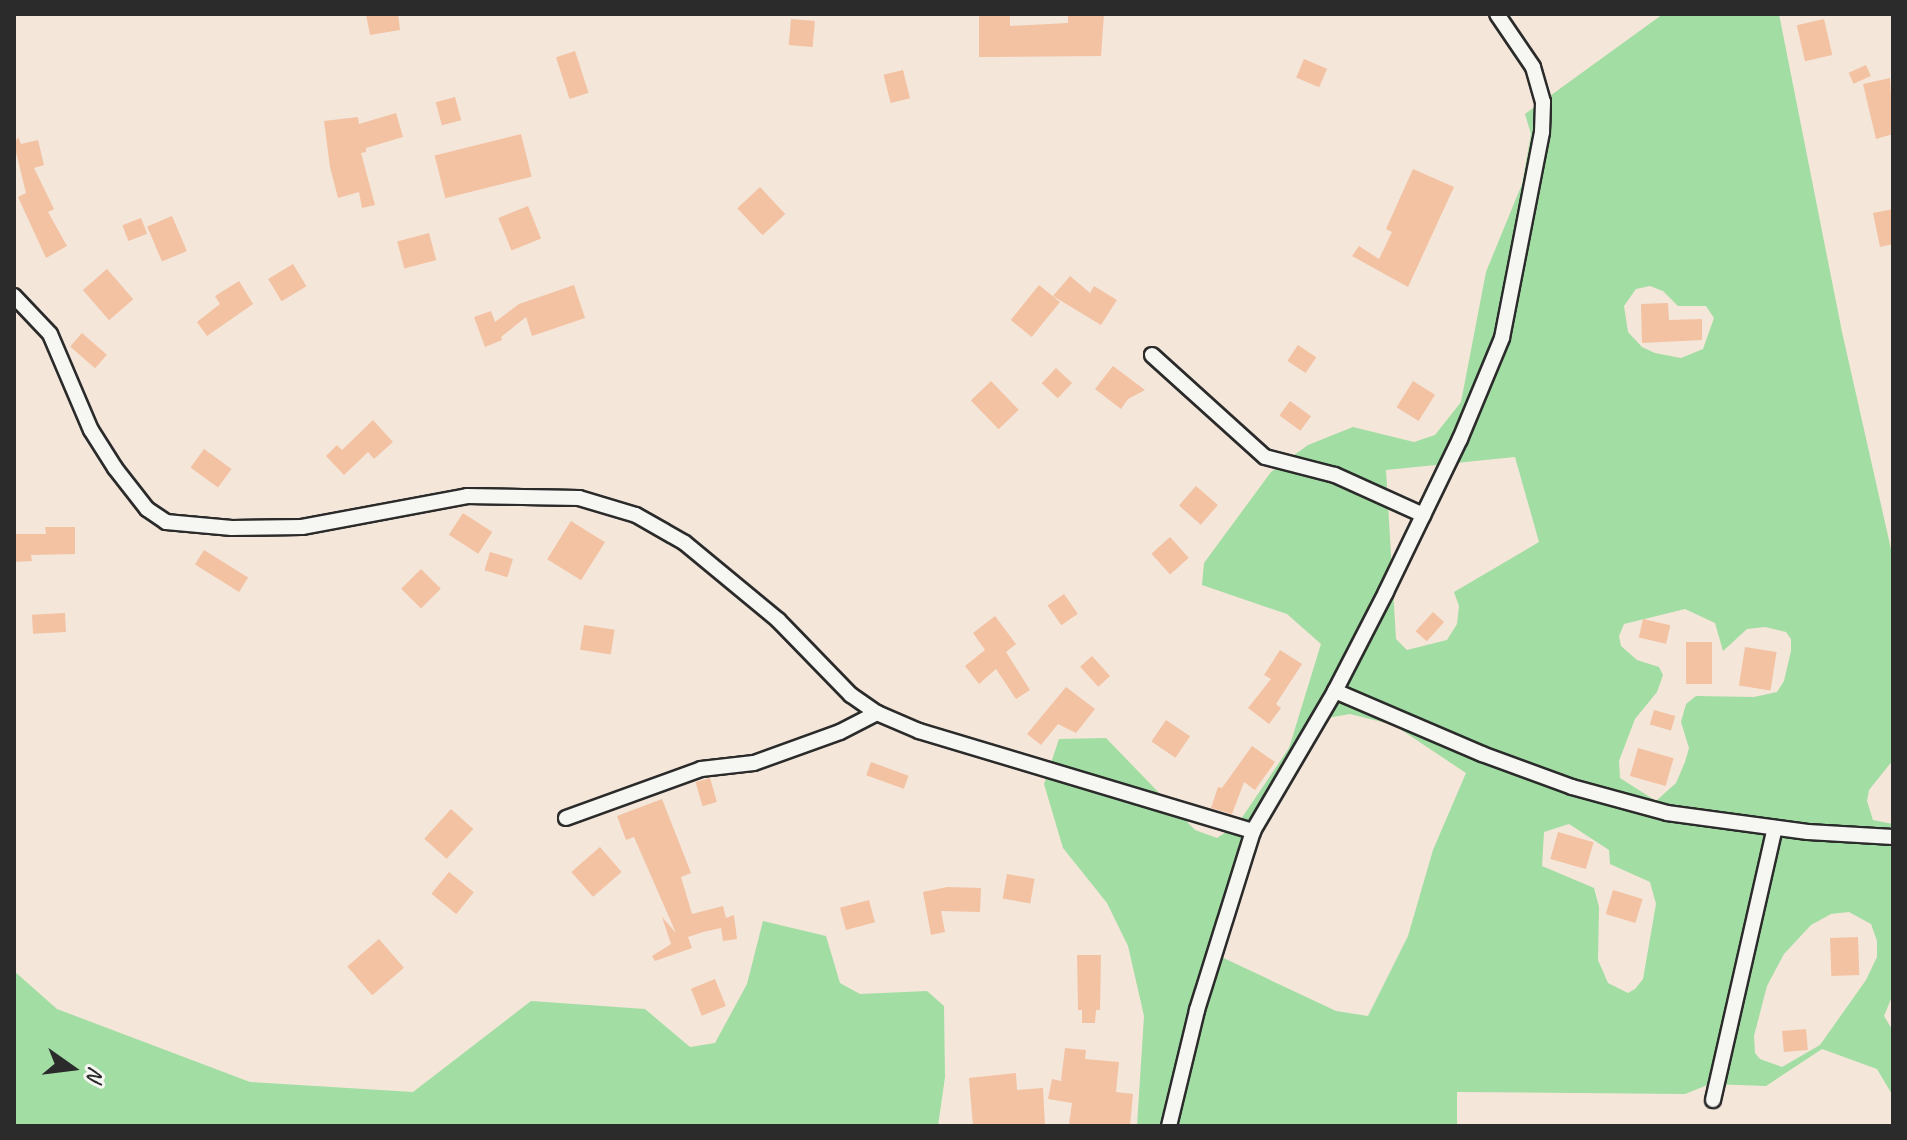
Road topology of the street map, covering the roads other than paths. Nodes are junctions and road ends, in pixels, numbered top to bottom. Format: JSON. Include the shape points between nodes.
{"nodes":[{"id":1,"x":1497,"y":14,"type":"edge"},
{"id":2,"x":14,"y":296,"type":"edge"},
{"id":3,"x":1152,"y":355,"type":"dead end"},
{"id":4,"x":1423,"y":515,"type":"junction"},
{"id":5,"x":1335,"y":691,"type":"junction"},
{"id":6,"x":877,"y":713,"type":"junction"},
{"id":7,"x":566,"y":818,"type":"dead end"},
{"id":8,"x":1775,"y":828,"type":"junction"},
{"id":9,"x":1253,"y":831,"type":"junction"},
{"id":10,"x":1893,"y":837,"type":"edge"},
{"id":11,"x":1713,"y":1100,"type":"dead end"},
{"id":12,"x":1169,"y":1126,"type":"edge"}],
"edges":[{"from":1,"to":4,"type":"street","via":[[1533,67],[1543,102],[1542,132],[1502,338]]},
{"from":2,"to":6,"type":"street","via":[[50,334],[91,430],[115,468],[147,509],[166,522],[302,527],[467,496],[579,498],[636,515],[685,543],[778,620],[851,695]]},
{"from":3,"to":4,"type":"street","via":[[1265,457],[1335,475]]},
{"from":4,"to":5,"type":"street"},
{"from":5,"to":8,"type":"street","via":[[1572,787],[1667,813]]},
{"from":5,"to":9,"type":"street"},
{"from":6,"to":7,"type":"street","via":[[754,763],[701,769]]},
{"from":6,"to":9,"type":"street","via":[[919,731]]},
{"from":8,"to":10,"type":"street"},
{"from":8,"to":11,"type":"street"},
{"from":9,"to":12,"type":"street","via":[[1197,1010]]}]}
